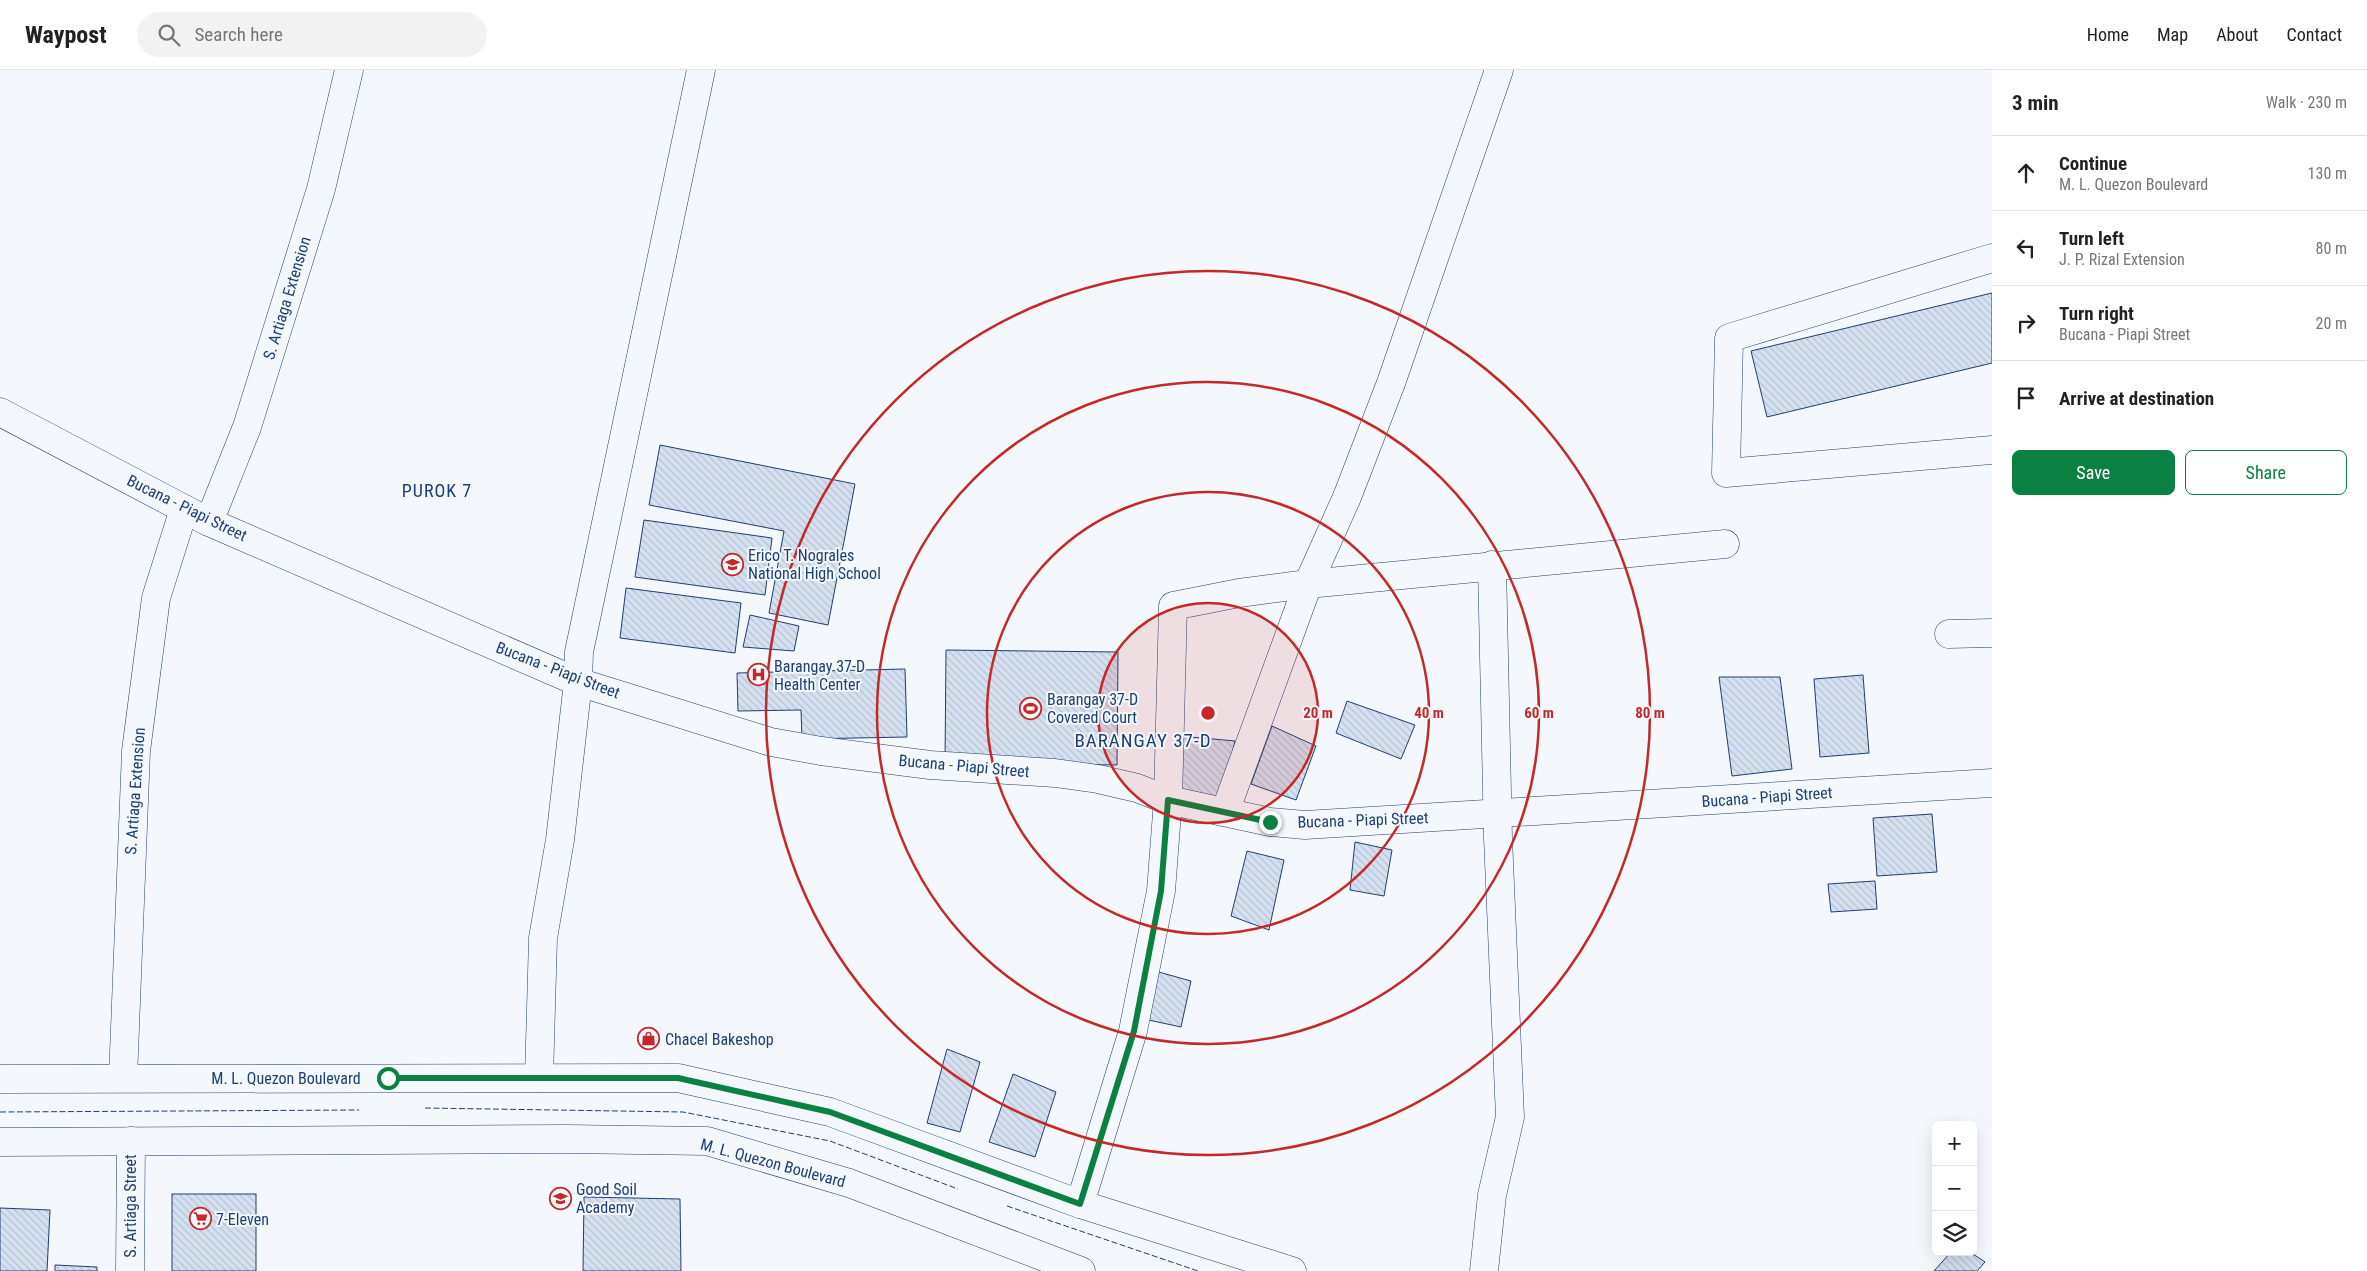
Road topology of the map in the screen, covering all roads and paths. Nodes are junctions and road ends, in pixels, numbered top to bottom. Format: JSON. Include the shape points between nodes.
{"nodes":[{"id":1,"x":349,"y":70,"type":"edge"},
{"id":2,"x":701,"y":70,"type":"edge"},
{"id":3,"x":1499,"y":70,"type":"edge"},
{"id":4,"x":1992,"y":258,"type":"edge"},
{"id":5,"x":0,"y":412,"type":"edge"},
{"id":6,"x":1992,"y":450,"type":"edge"},
{"id":7,"x":184,"y":509,"type":"junction"},
{"id":8,"x":210,"y":522,"type":"junction"},
{"id":9,"x":1725,"y":544,"type":"dead end"},
{"id":10,"x":1492,"y":565,"type":"junction"},
{"id":11,"x":1308,"y":584,"type":"junction"},
{"id":12,"x":1992,"y":633,"type":"edge"},
{"id":13,"x":1949,"y":634,"type":"dead end"},
{"id":14,"x":578,"y":682,"type":"junction"},
{"id":15,"x":1992,"y":783,"type":"edge"},
{"id":16,"x":1168,"y":800,"type":"junction"},
{"id":17,"x":1225,"y":812,"type":"junction"},
{"id":18,"x":1498,"y":815,"type":"junction"},
{"id":19,"x":123,"y":1078,"type":"junction"},
{"id":20,"x":539,"y":1078,"type":"junction"},
{"id":21,"x":0,"y":1079,"type":"edge"},
{"id":22,"x":130,"y":1141,"type":"junction"},
{"id":23,"x":0,"y":1142,"type":"edge"},
{"id":24,"x":1080,"y":1204,"type":"junction"},
{"id":25,"x":1048,"y":1266,"type":"edge"},
{"id":26,"x":130,"y":1271,"type":"edge"},
{"id":27,"x":1081,"y":1271,"type":"edge"},
{"id":28,"x":1292,"y":1271,"type":"edge"},
{"id":29,"x":1484,"y":1271,"type":"edge"}],
"edges":[{"from":1,"to":8,"type":"street","name":"S. Artiaga Extension","via":[[321,189],[247,427]]},
{"from":2,"to":14,"type":"street","via":[[581,643]]},
{"from":3,"to":11,"type":"street","via":[[1391,382],[1347,497]]},
{"from":4,"to":6,"type":"street","via":[[1729,338],[1726,473]]},
{"from":5,"to":7,"type":"street","name":"Bucana - Piapi Street"},
{"from":7,"to":8,"type":"street","name":"Bucana - Piapi Street"},
{"from":7,"to":19,"type":"street","name":"S. Artiaga Extension","via":[[156,598],[136,751]]},
{"from":8,"to":14,"type":"street","name":"Bucana - Piapi Street"},
{"from":9,"to":10,"type":"street"},
{"from":10,"to":11,"type":"street"},
{"from":10,"to":18,"type":"street"},
{"from":11,"to":16,"type":"street","via":[[1173,606]]},
{"from":11,"to":17,"type":"street"},
{"from":12,"to":13,"type":"street"},
{"from":14,"to":16,"type":"street","name":"Bucana - Piapi Street","via":[[771,742],[930,765],[1072,775],[1137,788]]},
{"from":14,"to":20,"type":"street","via":[[560,840],[543,938]]},
{"from":15,"to":18,"type":"street","name":"Bucana - Piapi Street"},
{"from":16,"to":17,"type":"street","name":"Bucana - Piapi Street"},
{"from":16,"to":24,"type":"street","via":[[1161,891],[1134,1031]]},
{"from":17,"to":18,"type":"street","name":"Bucana - Piapi Street","via":[[1270,822],[1305,825]]},
{"from":18,"to":29,"type":"street","via":[[1510,1117],[1492,1195]]},
{"from":19,"to":20,"type":"street","name":"M. L. Quezon Boulevard"},
{"from":19,"to":21,"type":"street","name":"M. L. Quezon Boulevard"},
{"from":20,"to":24,"type":"street","name":"M. L. Quezon Boulevard","via":[[678,1078],[830,1112]]},
{"from":22,"to":23,"type":"street","name":"M. L. Quezon Boulevard"},
{"from":22,"to":25,"type":"street","name":"M. L. Quezon Boulevard","via":[[707,1141],[849,1183]]},
{"from":22,"to":26,"type":"street","name":"S. Artiaga Street"},
{"from":24,"to":28,"type":"street","name":"M. L. Quezon Boulevard"},
{"from":25,"to":27,"type":"street","name":"M. L. Quezon Boulevard"}]}
